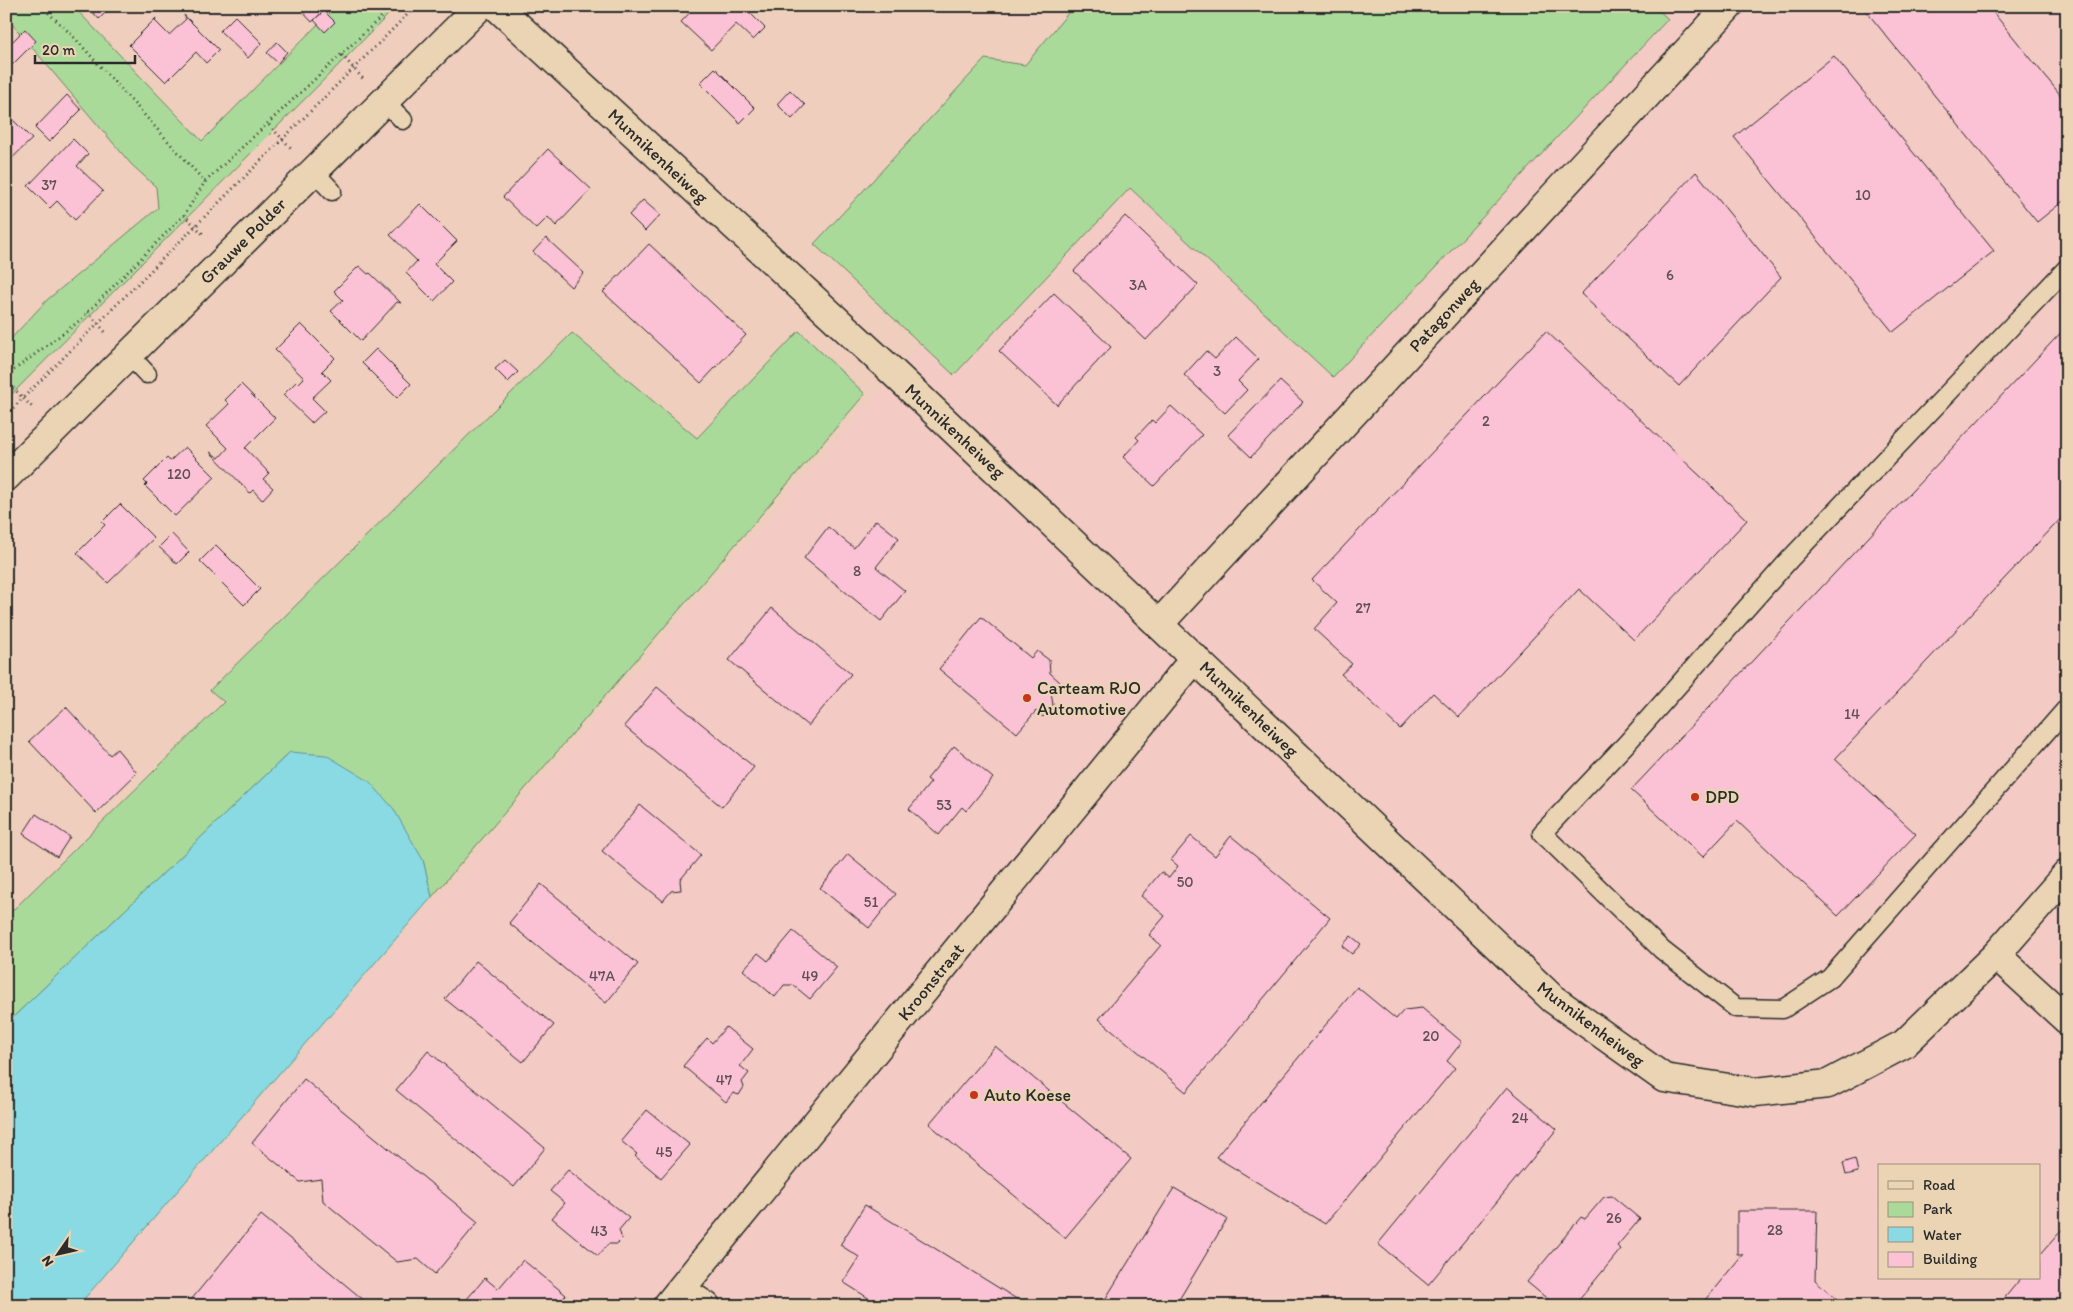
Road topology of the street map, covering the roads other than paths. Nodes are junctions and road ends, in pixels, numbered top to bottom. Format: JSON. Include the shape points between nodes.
{"nodes":[{"id":1,"x":480,"y":6,"type":"edge"},
{"id":2,"x":496,"y":6,"type":"edge"},
{"id":3,"x":1729,"y":6,"type":"edge"},
{"id":4,"x":2067,"y":268,"type":"edge"},
{"id":5,"x":6,"y":477,"type":"edge"},
{"id":6,"x":1159,"y":624,"type":"junction"},
{"id":7,"x":1195,"y":658,"type":"junction"},
{"id":8,"x":2067,"y":708,"type":"edge"},
{"id":9,"x":2067,"y":874,"type":"edge"},
{"id":10,"x":1996,"y":955,"type":"junction"},
{"id":11,"x":2067,"y":1020,"type":"edge"},
{"id":12,"x":674,"y":1298,"type":"edge"},
{"id":13,"x":706,"y":1306,"type":"edge"}],
"edges":[{"from":1,"to":5,"type":"street","name":"Grauwe Polder","via":[[394,111],[138,364],[54,429]]},
{"from":2,"to":6,"type":"street","name":"Munnikenheiweg","via":[[901,380]]},
{"from":3,"to":6,"type":"street","name":"Patagonweg"},
{"from":4,"to":8,"type":"lane","via":[[1790,559],[1627,743],[1542,833],[1662,950],[1736,1008],[1783,1009],[1830,978]]},
{"from":6,"to":7,"type":"street","name":"Munnikenheiweg"},
{"from":7,"to":10,"type":"street","name":"Munnikenheiweg","via":[[1553,999],[1664,1078],[1755,1092],[1828,1084],[1904,1044]]},
{"from":7,"to":12,"type":"street","name":"Kroonstraat"},
{"from":9,"to":10,"type":"street"},
{"from":10,"to":11,"type":"street"},
{"from":12,"to":13,"type":"street"}]}
